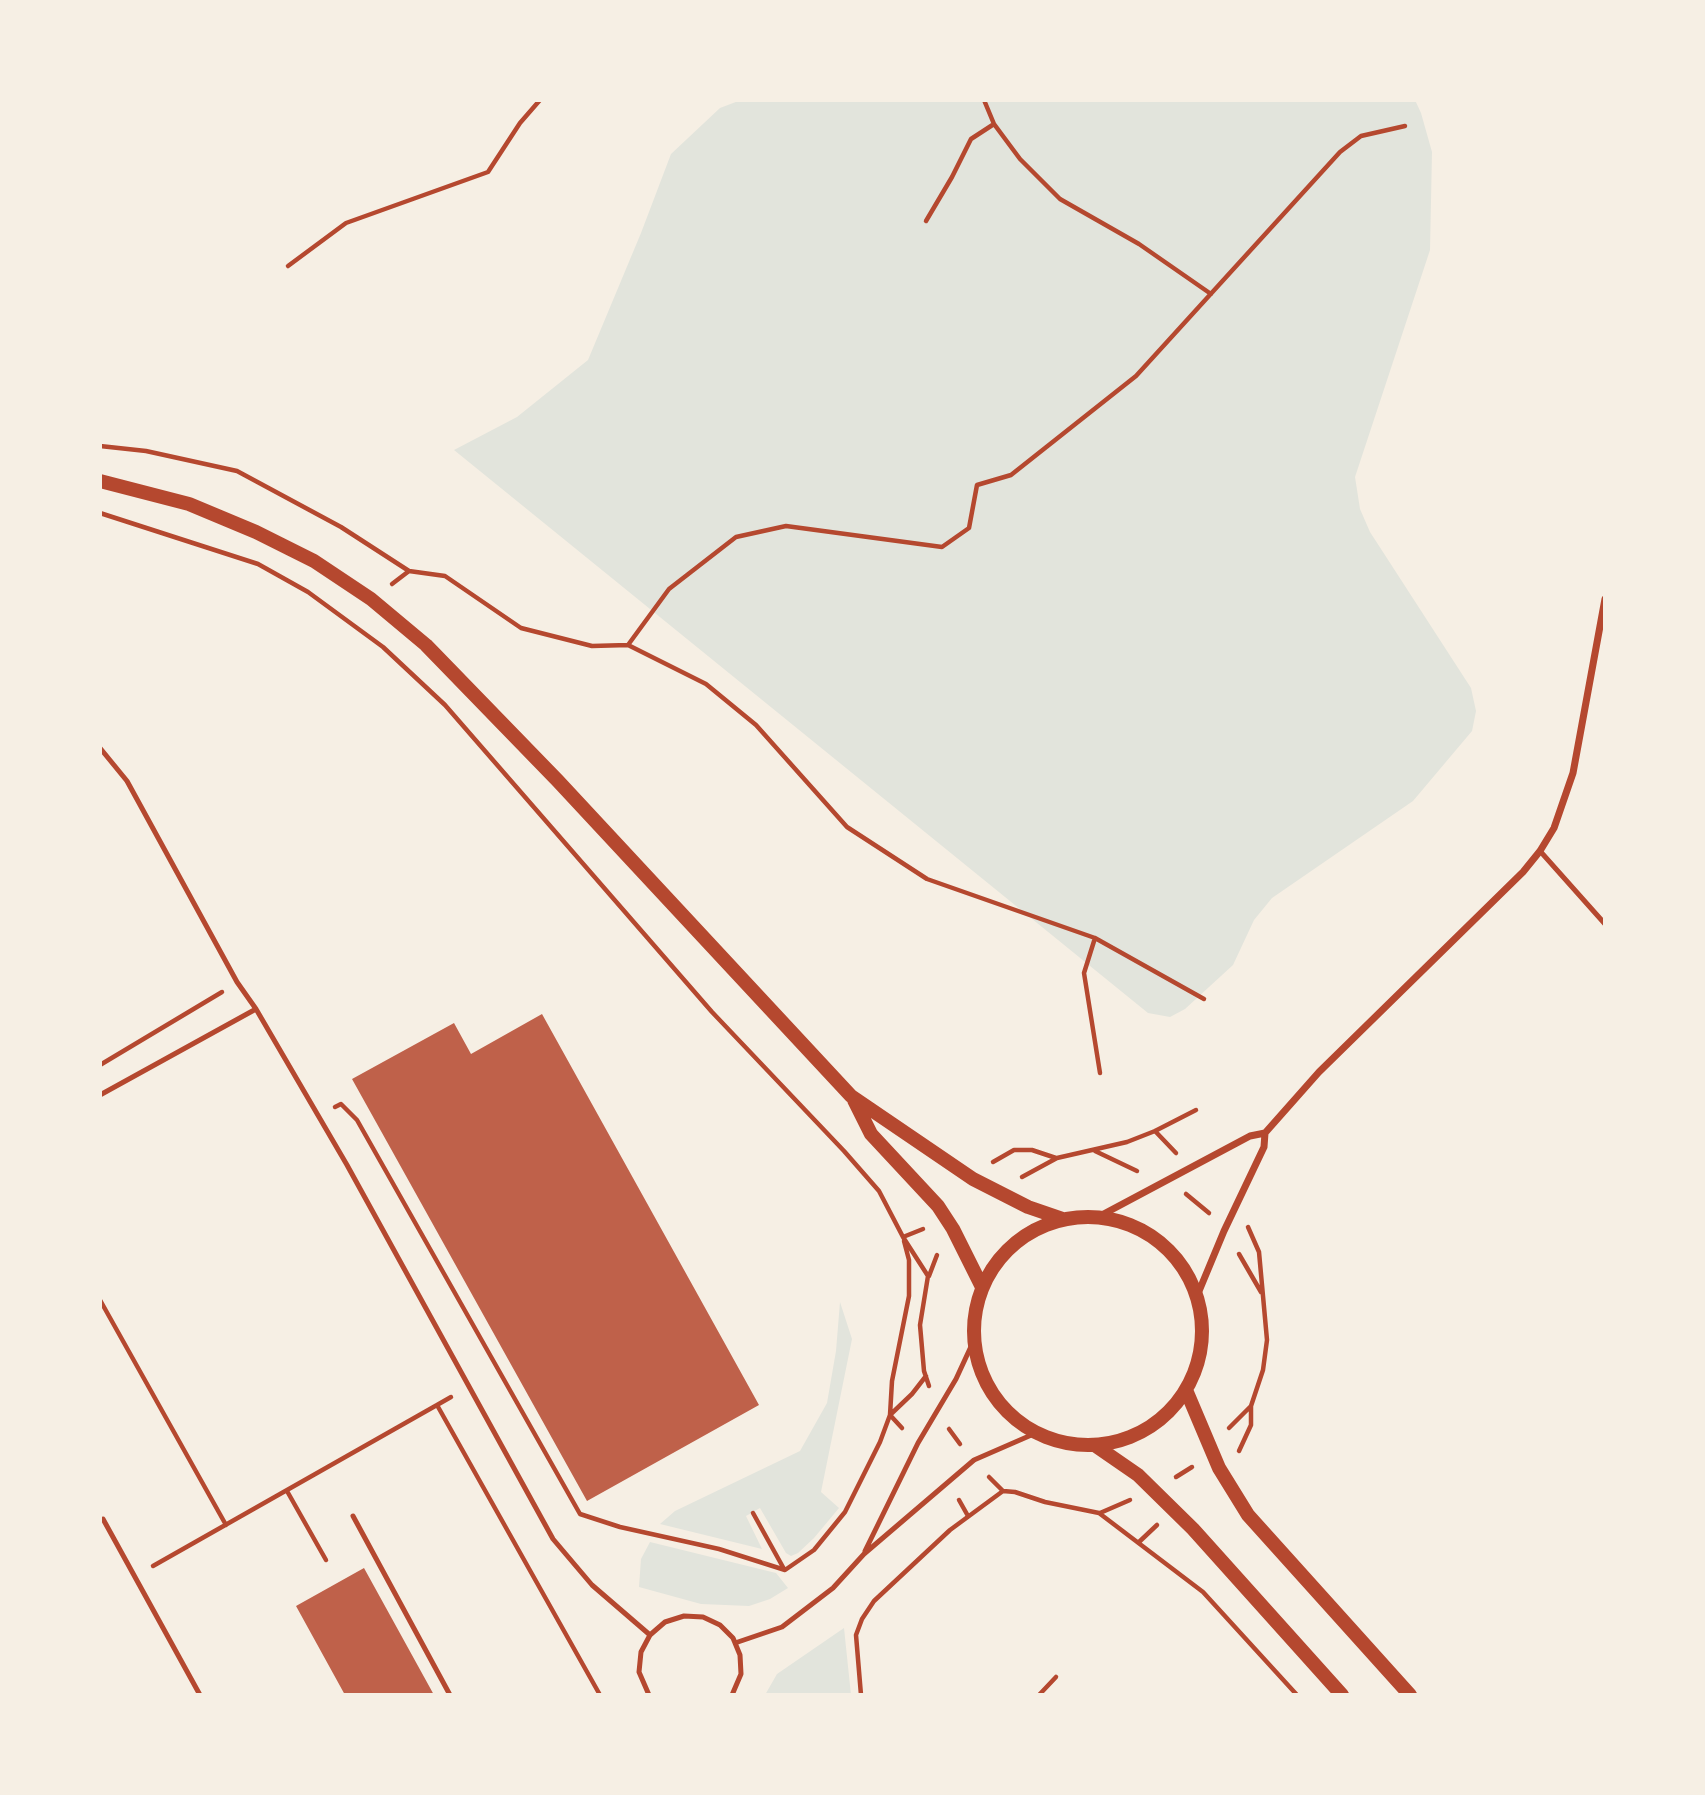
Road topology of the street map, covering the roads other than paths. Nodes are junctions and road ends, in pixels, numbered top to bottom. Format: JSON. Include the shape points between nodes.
{"nodes":[{"id":1,"x":100,"y":481,"type":"edge"},
{"id":2,"x":1605,"y":599,"type":"edge"},
{"id":3,"x":100,"y":748,"type":"edge"},
{"id":4,"x":1540,"y":851,"type":"junction"},
{"id":5,"x":1605,"y":924,"type":"edge"},
{"id":6,"x":256,"y":1009,"type":"junction"},
{"id":7,"x":100,"y":1095,"type":"edge"},
{"id":8,"x":851,"y":1096,"type":"junction"},
{"id":9,"x":1265,"y":1133,"type":"junction"},
{"id":10,"x":1098,"y":1217,"type":"junction"},
{"id":11,"x":1063,"y":1219,"type":"junction"},
{"id":12,"x":982,"y":1287,"type":"junction"},
{"id":13,"x":1197,"y":1296,"type":"junction"},
{"id":14,"x":974,"y":1340,"type":"junction"},
{"id":15,"x":1186,"y":1390,"type":"junction"},
{"id":16,"x":1036,"y":1433,"type":"junction"},
{"id":17,"x":1096,"y":1446,"type":"junction"},
{"id":18,"x":353,"y":1516,"type":"dead end"},
{"id":19,"x":103,"y":1519,"type":"dead end"},
{"id":20,"x":864,"y":1554,"type":"junction"},
{"id":21,"x":650,"y":1635,"type":"junction"},
{"id":22,"x":735,"y":1643,"type":"junction"},
{"id":23,"x":200,"y":1695,"type":"edge"},
{"id":24,"x":450,"y":1695,"type":"edge"},
{"id":25,"x":649,"y":1695,"type":"edge"},
{"id":26,"x":732,"y":1695,"type":"edge"},
{"id":27,"x":1342,"y":1695,"type":"edge"},
{"id":28,"x":1410,"y":1695,"type":"edge"}],
"edges":[{"from":1,"to":8,"type":"main road","via":[[189,504],[256,532],[314,561],[371,599],[455,674]]},
{"from":2,"to":4,"type":"street","via":[[1573,773],[1554,828]]},
{"from":3,"to":6,"type":"lane","via":[[127,781]]},
{"from":4,"to":5,"type":"lane"},
{"from":4,"to":9,"type":"street","via":[[1319,1072]]},
{"from":6,"to":7,"type":"lane"},
{"from":6,"to":21,"type":"lane","via":[[553,1539],[592,1585]]},
{"from":8,"to":11,"type":"main road","via":[[973,1179]]},
{"from":8,"to":12,"type":"main road","via":[[871,1134],[938,1206]]},
{"from":9,"to":10,"type":"street","via":[[1251,1136]]},
{"from":9,"to":13,"type":"street","via":[[1264,1147]]},
{"from":10,"to":11,"type":"main road"},
{"from":10,"to":13,"type":"main road","via":[[1132,1225],[1162,1244],[1183,1267]]},
{"from":11,"to":12,"type":"main road","via":[[1014,1243]]},
{"from":12,"to":14,"type":"main road"},
{"from":13,"to":15,"type":"main road","via":[[1203,1328],[1199,1360]]},
{"from":14,"to":16,"type":"main road","via":[[992,1395]]},
{"from":14,"to":20,"type":"lane"},
{"from":15,"to":17,"type":"main road","via":[[1170,1412],[1148,1429],[1123,1441]]},
{"from":15,"to":28,"type":"main road","via":[[1211,1452],[1248,1515]]},
{"from":16,"to":17,"type":"main road","via":[[1065,1443]]},
{"from":16,"to":20,"type":"lane","via":[[974,1460]]},
{"from":17,"to":27,"type":"main road","via":[[1138,1475],[1193,1529]]},
{"from":18,"to":24,"type":"lane"},
{"from":19,"to":23,"type":"lane"},
{"from":20,"to":22,"type":"lane","via":[[833,1588],[782,1627]]},
{"from":21,"to":22,"type":"lane","via":[[665,1622],[702,1617],[720,1625]]},
{"from":21,"to":25,"type":"lane","via":[[641,1652],[639,1672]]},
{"from":22,"to":26,"type":"lane","via":[[741,1674]]}]}
